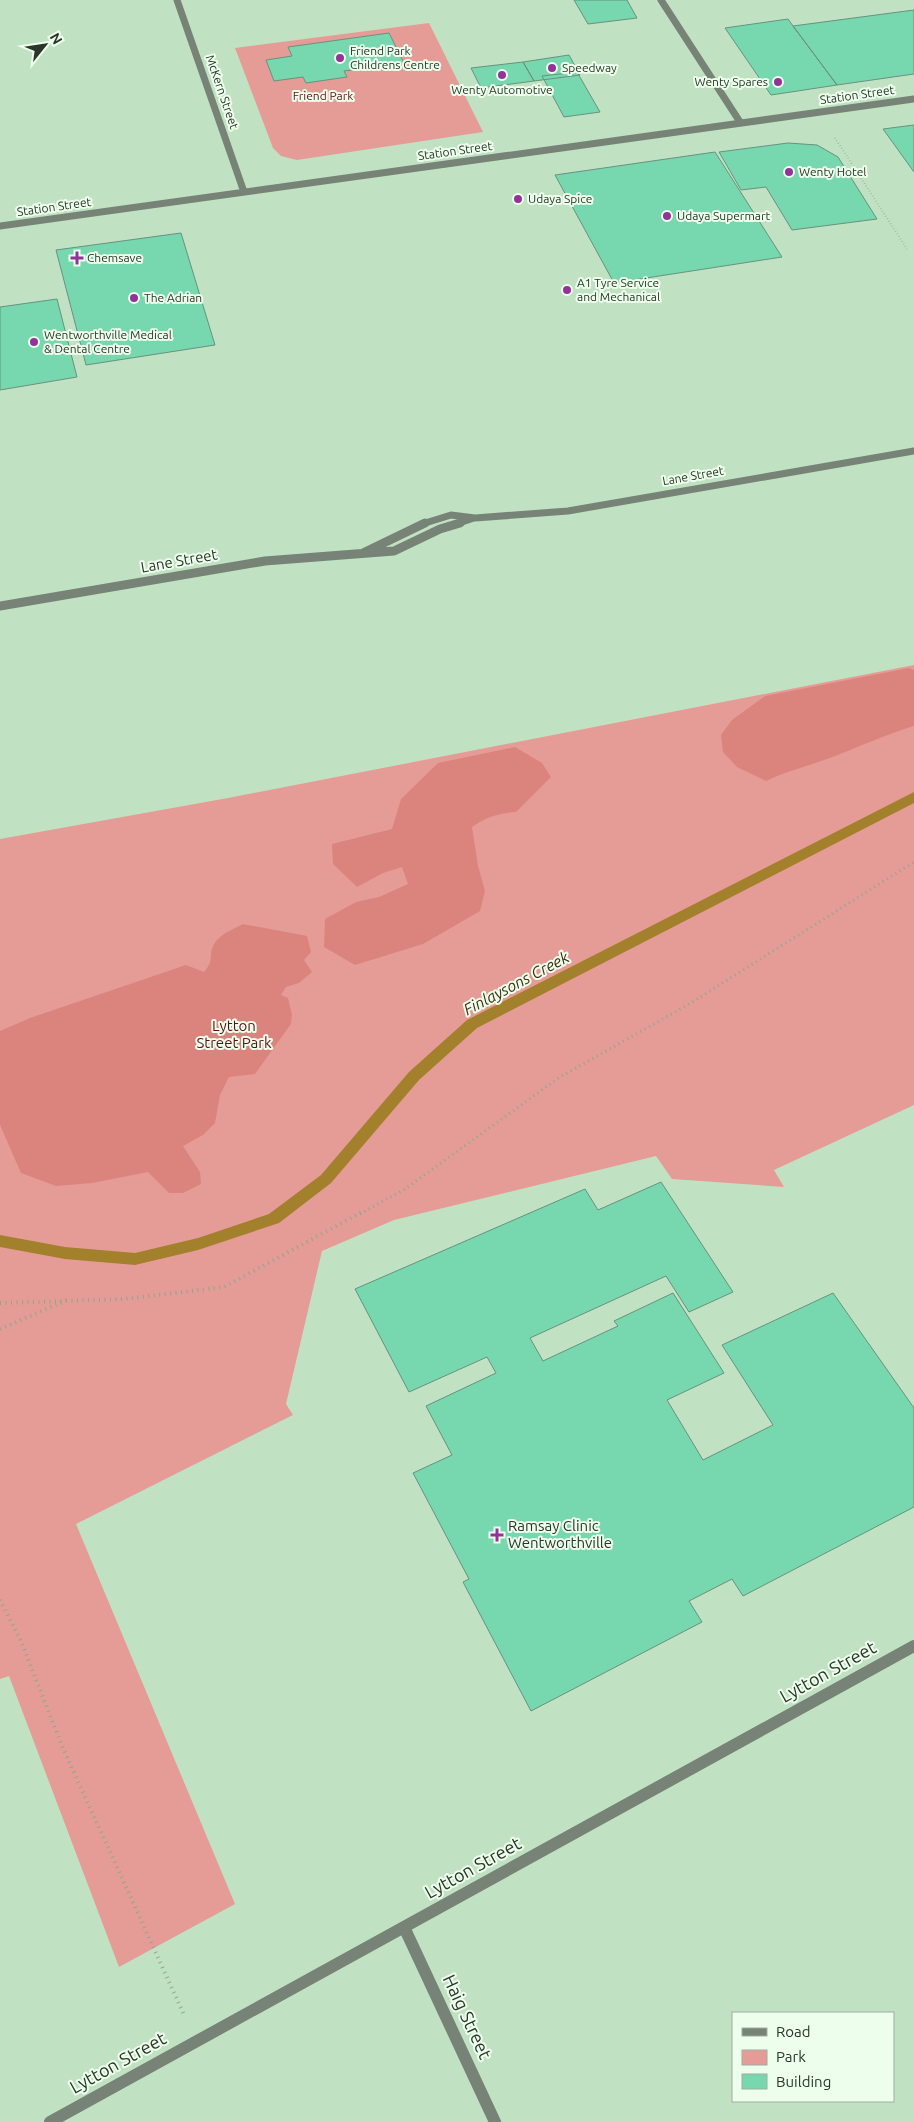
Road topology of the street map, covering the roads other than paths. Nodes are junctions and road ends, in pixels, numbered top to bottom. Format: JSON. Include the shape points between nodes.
{"nodes":[{"id":1,"x":177,"y":0,"type":"edge"},
{"id":2,"x":661,"y":0,"type":"edge"},
{"id":3,"x":914,"y":98,"type":"edge"},
{"id":4,"x":740,"y":122,"type":"junction"},
{"id":5,"x":244,"y":192,"type":"junction"},
{"id":6,"x":0,"y":226,"type":"edge"},
{"id":7,"x":914,"y":451,"type":"edge"},
{"id":8,"x":475,"y":518,"type":"junction"},
{"id":9,"x":363,"y":553,"type":"junction"},
{"id":10,"x":0,"y":606,"type":"edge"},
{"id":11,"x":914,"y":1646,"type":"edge"},
{"id":12,"x":404,"y":1927,"type":"junction"},
{"id":13,"x":50,"y":2122,"type":"edge"},
{"id":14,"x":495,"y":2122,"type":"edge"}],
"edges":[{"from":1,"to":5,"type":"street","name":"McKern Street"},
{"from":2,"to":4,"type":"street"},
{"from":3,"to":4,"type":"street","name":"Station Street"},
{"from":4,"to":5,"type":"street","name":"Station Street"},
{"from":5,"to":6,"type":"street","name":"Station Street"},
{"from":7,"to":8,"type":"street","name":"Lane Street","via":[[568,511]]},
{"from":8,"to":9,"type":"street","name":"Lane Street","via":[[394,551]]},
{"from":8,"to":9,"type":"street","name":"Lane Street","via":[[451,515],[430,520]]},
{"from":9,"to":10,"type":"street","name":"Lane Street","via":[[265,561]]},
{"from":11,"to":12,"type":"street","name":"Lytton Street"},
{"from":12,"to":13,"type":"street","name":"Lytton Street"},
{"from":12,"to":14,"type":"street","name":"Haig Street"}]}
